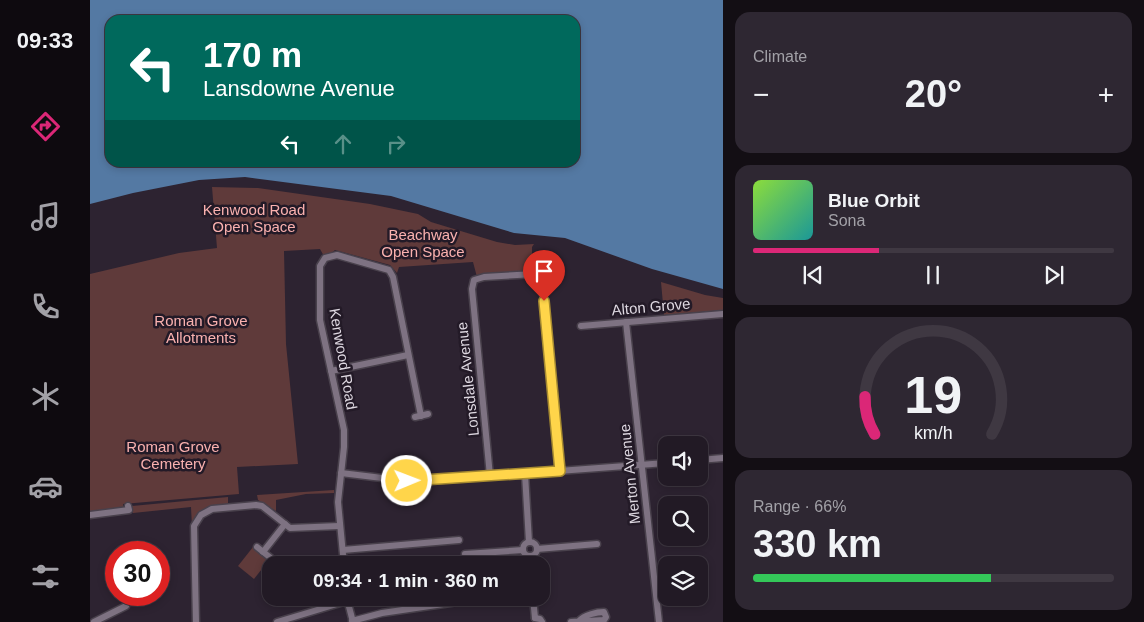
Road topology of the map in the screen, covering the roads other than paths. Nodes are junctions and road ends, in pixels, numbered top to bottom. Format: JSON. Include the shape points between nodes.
{"nodes":[{"id":1,"x":723,"y":314,"type":"edge"},
{"id":2,"x":626,"y":322,"type":"junction"},
{"id":3,"x":580,"y":326,"type":"dead end"},
{"id":4,"x":408,"y":355,"type":"junction"},
{"id":5,"x":331,"y":371,"type":"junction"},
{"id":6,"x":422,"y":416,"type":"dead end"},
{"id":7,"x":723,"y":458,"type":"edge"},
{"id":8,"x":708,"y":459,"type":"edge"},
{"id":9,"x":658,"y":464,"type":"edge"},
{"id":10,"x":642,"y":465,"type":"junction"},
{"id":11,"x":560,"y":471,"type":"junction"},
{"id":12,"x":341,"y":473,"type":"junction"},
{"id":13,"x":524,"y":474,"type":"junction"},
{"id":14,"x":490,"y":476,"type":"junction"},
{"id":15,"x":128,"y":506,"type":"dead end"},
{"id":16,"x":90,"y":515,"type":"edge"},
{"id":17,"x":285,"y":524,"type":"junction"},
{"id":18,"x":339,"y":526,"type":"junction"},
{"id":19,"x":460,"y":540,"type":"dead end"},
{"id":20,"x":529,"y":542,"type":"junction"},
{"id":21,"x":597,"y":544,"type":"dead end"},
{"id":22,"x":537,"y":549,"type":"junction"},
{"id":23,"x":343,"y":550,"type":"junction"},
{"id":24,"x":523,"y":550,"type":"junction"},
{"id":25,"x":465,"y":554,"type":"dead end"},
{"id":26,"x":268,"y":556,"type":"edge"},
{"id":27,"x":343,"y":556,"type":"edge"},
{"id":28,"x":530,"y":556,"type":"joint"},
{"id":29,"x":126,"y":606,"type":"dead end"},
{"id":30,"x":328,"y":606,"type":"edge"},
{"id":31,"x":348,"y":606,"type":"edge"},
{"id":32,"x":430,"y":606,"type":"edge"},
{"id":33,"x":533,"y":606,"type":"edge"},
{"id":34,"x":532,"y":620,"type":"edge"},
{"id":35,"x":579,"y":621,"type":"edge"},
{"id":36,"x":94,"y":622,"type":"edge"},
{"id":37,"x":196,"y":622,"type":"edge"},
{"id":38,"x":277,"y":622,"type":"edge"},
{"id":39,"x":352,"y":622,"type":"edge"},
{"id":40,"x":542,"y":622,"type":"edge"},
{"id":41,"x":571,"y":622,"type":"edge"},
{"id":42,"x":659,"y":622,"type":"edge"}],
"edges":[{"from":1,"to":2,"type":"street","name":"Alton Grove"},
{"from":2,"to":3,"type":"street","name":"Alton Grove"},
{"from":2,"to":10,"type":"street","name":"Merton Avenue"},
{"from":4,"to":5,"type":"street"},
{"from":4,"to":5,"type":"street","name":"Kenwood Road","via":[[393,277],[388,270],[337,254],[320,266],[320,320]]},
{"from":4,"to":6,"type":"street","name":"Kenwood Road"},
{"from":5,"to":12,"type":"street","name":"Kenwood Road","via":[[344,430]]},
{"from":7,"to":8,"type":"street"},
{"from":9,"to":10,"type":"street"},
{"from":10,"to":11,"type":"street"},
{"from":10,"to":42,"type":"street","name":"Merton Avenue"},
{"from":11,"to":13,"type":"street"},
{"from":11,"to":14,"type":"street","name":"Lonsdale Avenue","via":[[542,282],[535,274],[474,280],[472,289]]},
{"from":12,"to":14,"type":"street","via":[[407,481]]},
{"from":12,"to":18,"type":"street","name":"Kenwood Road"},
{"from":13,"to":14,"type":"street"},
{"from":13,"to":20,"type":"street"},
{"from":15,"to":16,"type":"street","via":[[129,510]]},
{"from":17,"to":18,"type":"street","via":[[294,528]]},
{"from":17,"to":26,"type":"street","via":[[260,550]]},
{"from":17,"to":37,"type":"street","via":[[256,505],[212,509],[201,515],[194,526]]},
{"from":18,"to":23,"type":"street","name":"Kenwood Road"},
{"from":19,"to":23,"type":"street"},
{"from":20,"to":22,"type":"street"},
{"from":20,"to":24,"type":"street"},
{"from":21,"to":22,"type":"street"},
{"from":22,"to":28,"type":"street","via":[[535,555]]},
{"from":23,"to":27,"type":"street","name":"Kenwood Road"},
{"from":24,"to":25,"type":"street"},
{"from":24,"to":28,"type":"street"},
{"from":29,"to":36,"type":"street"},
{"from":30,"to":38,"type":"street"},
{"from":31,"to":39,"type":"street"},
{"from":32,"to":39,"type":"street","via":[[382,613]]},
{"from":33,"to":34,"type":"street"},
{"from":34,"to":40,"type":"street","via":[[540,619]]},
{"from":35,"to":41,"type":"street"}]}
